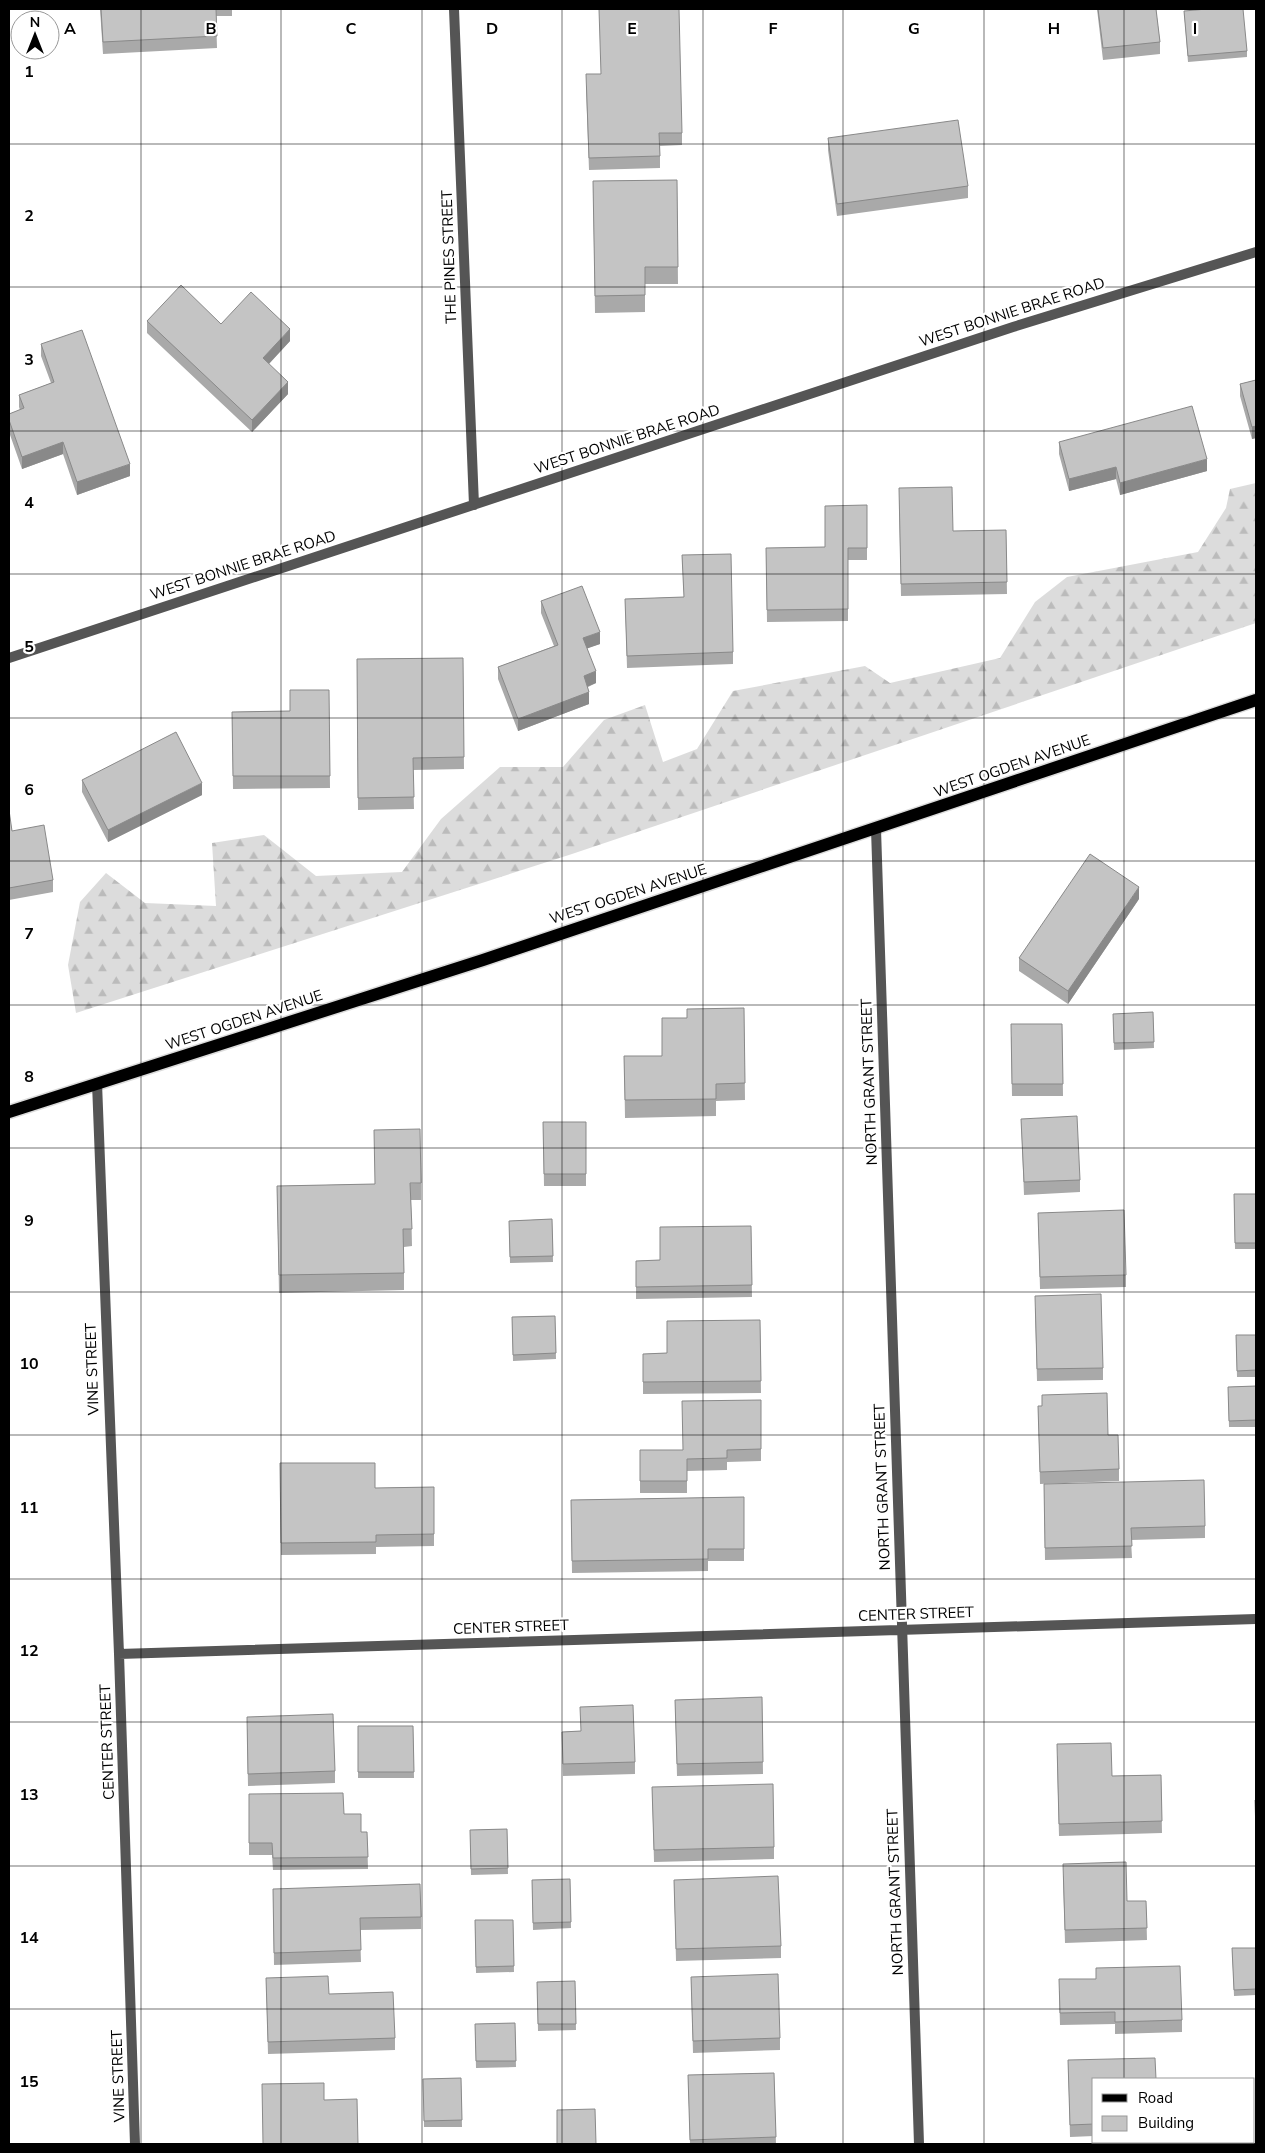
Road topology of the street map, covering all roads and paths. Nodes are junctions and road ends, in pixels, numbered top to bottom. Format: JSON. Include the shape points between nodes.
{"nodes":[{"id":1,"x":454,"y":9,"type":"edge"},
{"id":2,"x":1256,"y":252,"type":"edge"},
{"id":3,"x":474,"y":505,"type":"junction"},
{"id":4,"x":9,"y":658,"type":"edge"},
{"id":5,"x":1256,"y":700,"type":"edge"},
{"id":6,"x":876,"y":829,"type":"junction"},
{"id":7,"x":97,"y":1083,"type":"junction"},
{"id":8,"x":9,"y":1112,"type":"edge"},
{"id":9,"x":1256,"y":1619,"type":"edge"},
{"id":10,"x":902,"y":1630,"type":"junction"},
{"id":11,"x":119,"y":1654,"type":"junction"},
{"id":12,"x":131,"y":2006,"type":"joint"},
{"id":13,"x":135,"y":2144,"type":"edge"},
{"id":14,"x":919,"y":2144,"type":"edge"}],
"edges":[{"from":1,"to":3,"type":"street","name":"THE PINES STREET"},
{"from":2,"to":3,"type":"street","name":"WEST BONNIE BRAE ROAD","via":[[1013,327]]},
{"from":3,"to":4,"type":"street","name":"WEST BONNIE BRAE ROAD"},
{"from":5,"to":6,"type":"main road","name":"WEST OGDEN AVENUE"},
{"from":6,"to":7,"type":"main road","name":"WEST OGDEN AVENUE","via":[[474,963]]},
{"from":6,"to":10,"type":"street","name":"NORTH GRANT STREET"},
{"from":7,"to":8,"type":"main road","name":"WEST OGDEN AVENUE"},
{"from":7,"to":11,"type":"street","name":"VINE STREET"},
{"from":9,"to":10,"type":"street","name":"CENTER STREET"},
{"from":10,"to":11,"type":"street","name":"CENTER STREET"},
{"from":10,"to":14,"type":"street","name":"NORTH GRANT STREET"},
{"from":11,"to":12,"type":"street","name":"CENTER STREET"},
{"from":12,"to":13,"type":"street","name":"VINE STREET"}]}
